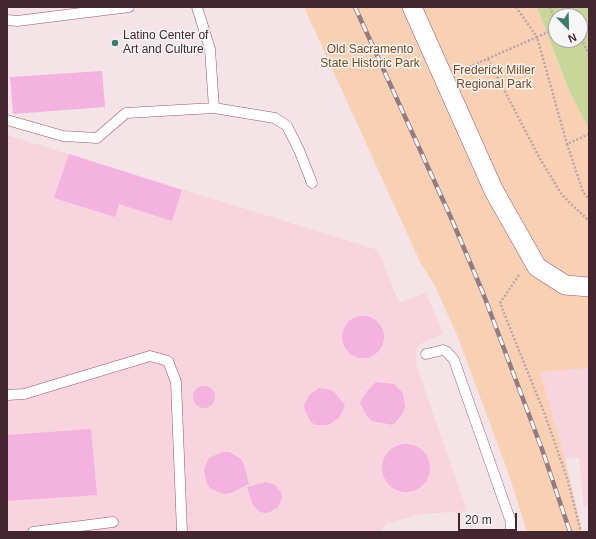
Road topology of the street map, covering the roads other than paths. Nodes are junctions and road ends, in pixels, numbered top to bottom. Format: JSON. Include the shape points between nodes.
{"nodes":[{"id":1,"x":129,"y":7,"type":"edge"},
{"id":2,"x":197,"y":7,"type":"edge"},
{"id":3,"x":412,"y":7,"type":"edge"},
{"id":4,"x":7,"y":20,"type":"edge"},
{"id":5,"x":214,"y":108,"type":"junction"},
{"id":6,"x":7,"y":120,"type":"edge"},
{"id":7,"x":312,"y":183,"type":"dead end"},
{"id":8,"x":589,"y":287,"type":"edge"},
{"id":9,"x":426,"y":354,"type":"dead end"},
{"id":10,"x":7,"y":395,"type":"edge"},
{"id":11,"x":113,"y":522,"type":"dead end"},
{"id":12,"x":33,"y":532,"type":"edge"},
{"id":13,"x":182,"y":532,"type":"edge"},
{"id":14,"x":511,"y":532,"type":"edge"}],
"edges":[{"from":1,"to":4,"type":"lane","via":[[17,21]]},
{"from":2,"to":5,"type":"lane","via":[[210,49]]},
{"from":3,"to":8,"type":"street","via":[[494,191],[537,267],[565,285]]},
{"from":5,"to":6,"type":"lane","via":[[126,113],[97,138],[63,136]]},
{"from":5,"to":7,"type":"lane","via":[[275,118],[287,126]]},
{"from":9,"to":14,"type":"lane","via":[[443,350],[454,360],[511,522]]},
{"from":10,"to":13,"type":"lane","via":[[24,394],[150,356],[168,361],[176,382]]},
{"from":11,"to":12,"type":"lane"}]}
